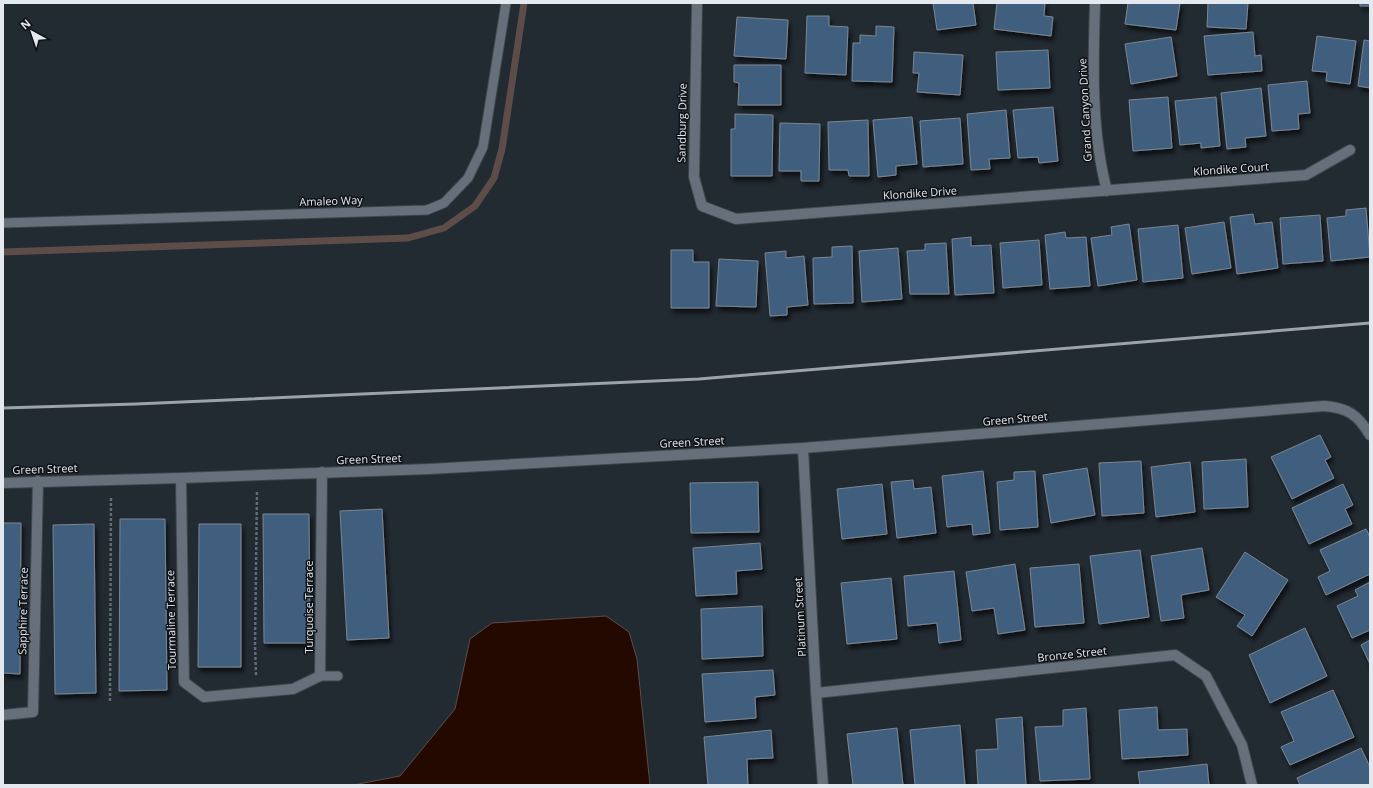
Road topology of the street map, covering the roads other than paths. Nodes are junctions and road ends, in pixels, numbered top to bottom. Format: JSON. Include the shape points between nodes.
{"nodes":[{"id":1,"x":506,"y":3,"type":"edge"},
{"id":2,"x":697,"y":3,"type":"edge"},
{"id":3,"x":1095,"y":3,"type":"edge"},
{"id":4,"x":1350,"y":150,"type":"dead end"},
{"id":5,"x":1107,"y":191,"type":"junction"},
{"id":6,"x":736,"y":219,"type":"joint"},
{"id":7,"x":3,"y":223,"type":"edge"},
{"id":8,"x":1370,"y":434,"type":"edge"},
{"id":9,"x":804,"y":448,"type":"junction"},
{"id":10,"x":322,"y":472,"type":"junction"},
{"id":11,"x":181,"y":478,"type":"junction"},
{"id":12,"x":38,"y":481,"type":"junction"},
{"id":13,"x":3,"y":482,"type":"edge"},
{"id":14,"x":320,"y":676,"type":"junction"},
{"id":15,"x":338,"y":676,"type":"dead end"},
{"id":16,"x":816,"y":693,"type":"junction"},
{"id":17,"x":3,"y":714,"type":"edge"},
{"id":18,"x":823,"y":785,"type":"edge"},
{"id":19,"x":1252,"y":785,"type":"edge"}],
"edges":[{"from":1,"to":7,"type":"lane","name":"Amaleo Way","via":[[483,147],[468,178],[444,203],[427,210]]},
{"from":2,"to":6,"type":"street","name":"Sandburg Drive","via":[[694,177],[702,206]]},
{"from":3,"to":5,"type":"street","name":"Grand Canyon Drive","via":[[1093,80],[1100,166]]},
{"from":4,"to":5,"type":"street","name":"Klondike Court","via":[[1306,175]]},
{"from":5,"to":6,"type":"street","name":"Klondike Drive"},
{"from":8,"to":9,"type":"street","name":"Green Street","via":[[1361,420],[1350,412],[1338,407],[1324,406]]},
{"from":9,"to":10,"type":"street","name":"Green Street"},
{"from":9,"to":16,"type":"street","name":"Platinum Street"},
{"from":10,"to":11,"type":"street","name":"Green Street"},
{"from":10,"to":14,"type":"street","name":"Turquoise Terrace"},
{"from":11,"to":12,"type":"street","name":"Green Street"},
{"from":11,"to":14,"type":"street","name":"Tourmaline Terrace","via":[[184,682],[204,697],[293,689]]},
{"from":12,"to":13,"type":"street","name":"Green Street"},
{"from":12,"to":17,"type":"street","name":"Sapphire Terrace","via":[[33,712]]},
{"from":14,"to":15,"type":"lane"},
{"from":16,"to":18,"type":"street","name":"Platinum Street"},
{"from":16,"to":19,"type":"street","name":"Bronze Street","via":[[1175,655],[1206,676],[1242,746]]}]}
